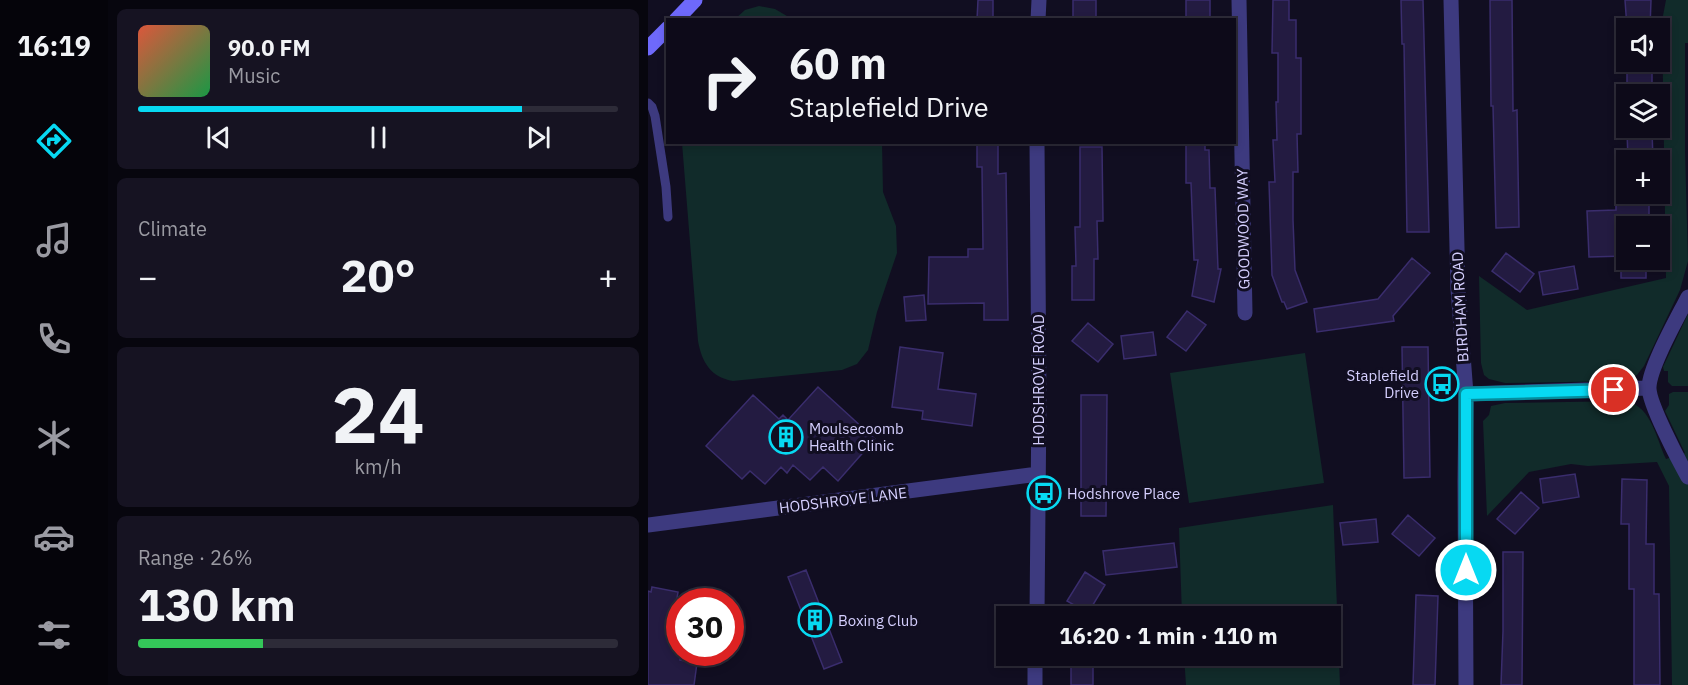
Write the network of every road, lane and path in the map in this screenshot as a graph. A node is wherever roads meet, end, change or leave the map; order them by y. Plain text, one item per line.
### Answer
1 (695, 0) edge
2 (1039, 0) edge
3 (1239, 0) edge
4 (1451, 0) edge
5 (678, 18) edge
6 (1038, 18) edge
7 (666, 30) edge
8 (649, 45) edge
9 (648, 103) edge
10 (1037, 144) edge
11 (668, 217) dead end
12 (1688, 297) edge
13 (1245, 313) dead end
14 (1648, 388) junction
15 (1466, 394) junction
16 (1038, 474) junction
17 (1688, 477) edge
18 (656, 524) edge
19 (1036, 606) edge
20 (1035, 666) edge
21 (1035, 685) edge
22 (1466, 685) edge

1 - 5 street
2 - 6 street
3 - 13 street, GOODWOOD WAY
4 - 15 street, BIRDHAM ROAD
7 - 8 street
9 - 11 lane
10 - 16 street, HODSHROVE ROAD
12 - 14 street
14 - 15 street
14 - 17 street
15 - 22 street, BIRDHAM ROAD
16 - 18 street, HODSHROVE LANE
16 - 19 street, HODSHROVE ROAD
20 - 21 street

